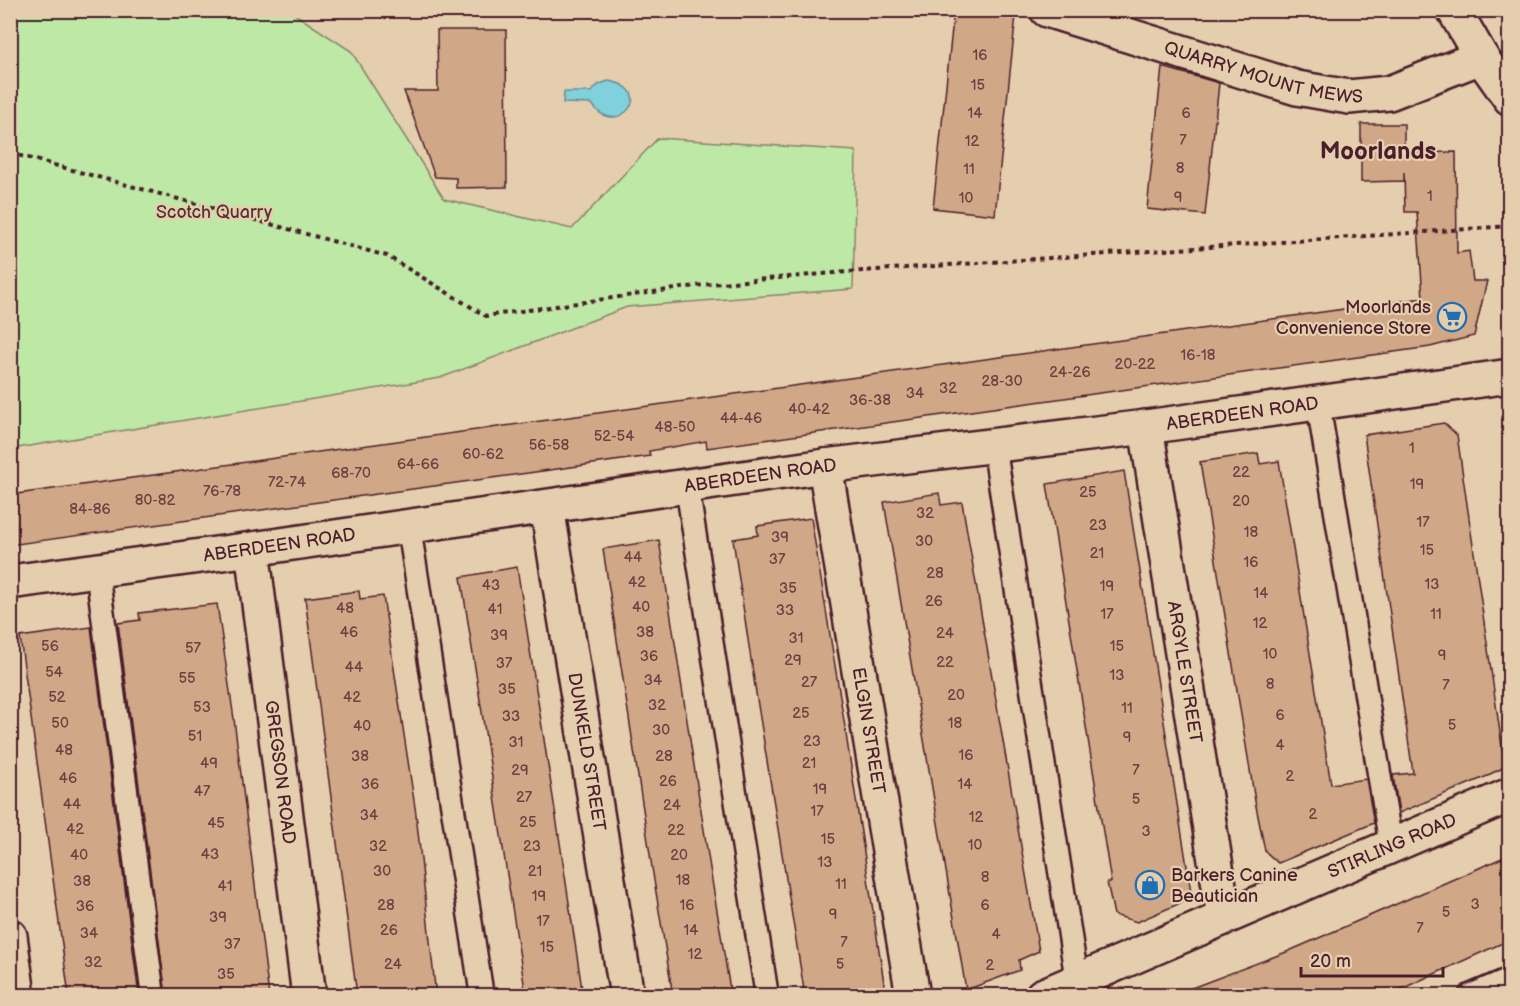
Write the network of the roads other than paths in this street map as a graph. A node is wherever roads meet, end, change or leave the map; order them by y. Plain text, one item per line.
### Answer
1 (1047, 10) edge
2 (1454, 10) edge
3 (1481, 57) junction
4 (1509, 99) edge
5 (1509, 376) edge
6 (1318, 403) junction
7 (1146, 427) junction
8 (994, 444) junction
9 (825, 466) junction
10 (687, 486) junction
11 (547, 507) junction
12 (409, 527) junction
13 (252, 549) junction
14 (97, 570) junction
15 (10, 582) edge
16 (1509, 795) edge
17 (1391, 846) junction
18 (1224, 917) junction
19 (10, 936) edge
20 (1509, 979) edge
21 (1077, 981) junction
22 (18, 996) edge
23 (153, 996) edge
24 (309, 996) edge
25 (482, 996) edge
26 (627, 996) edge
27 (767, 996) edge
28 (913, 996) edge
29 (1042, 996) edge
30 (1470, 996) edge

1 - 3 street, QUARRY MOUNT MEWS
2 - 3 street
3 - 4 street
5 - 6 street, ABERDEEN ROAD
6 - 7 street, ABERDEEN ROAD
6 - 17 lane
7 - 8 street, ABERDEEN ROAD
7 - 18 street, ARGYLE STREET
8 - 9 street, ABERDEEN ROAD
8 - 21 lane
9 - 10 street, ABERDEEN ROAD
9 - 28 street, ELGIN STREET
10 - 11 street, ABERDEEN ROAD
10 - 27 lane
11 - 12 street, ABERDEEN ROAD
11 - 26 street, DUNKELD STREET
12 - 13 street, ABERDEEN ROAD
12 - 25 lane
13 - 14 street, ABERDEEN ROAD
13 - 24 street, GREGSON ROAD
14 - 15 street, ABERDEEN ROAD
14 - 23 lane
16 - 17 street, STIRLING ROAD
17 - 18 street, STIRLING ROAD
18 - 21 street, STIRLING ROAD
19 - 22 street
20 - 30 lane
21 - 29 street, STIRLING ROAD

